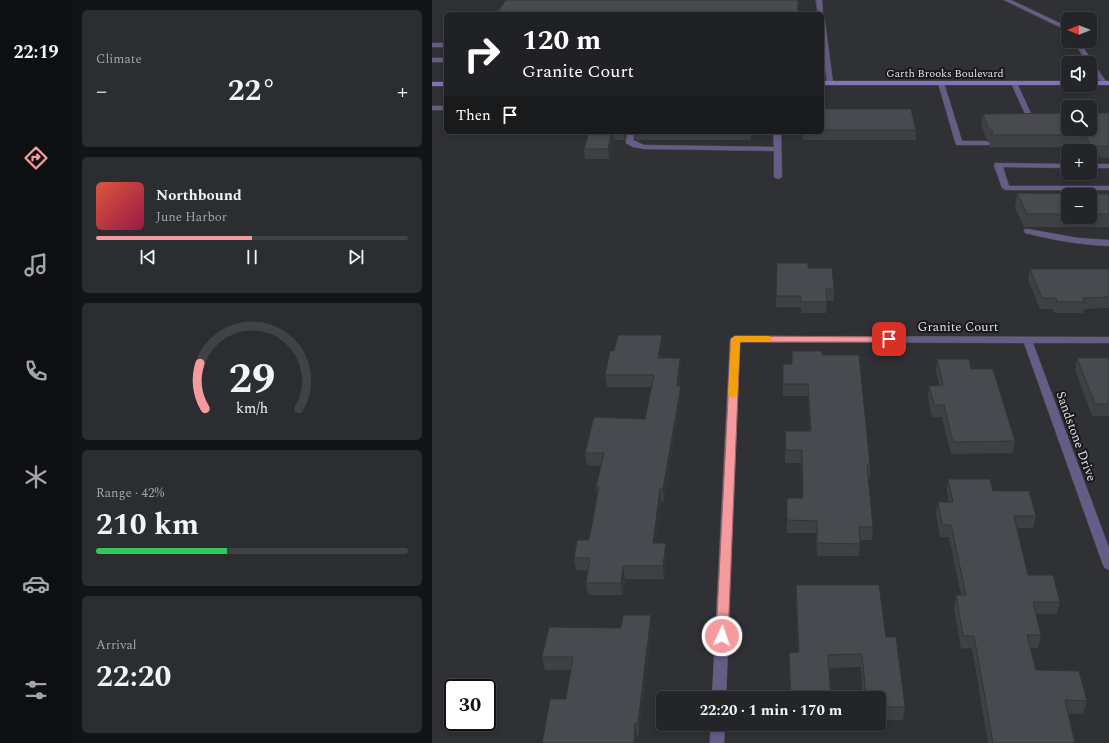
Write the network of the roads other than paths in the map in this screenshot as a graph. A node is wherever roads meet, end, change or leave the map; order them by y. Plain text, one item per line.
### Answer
1 (819, 0) edge
2 (1006, 0) edge
3 (821, 12) edge
4 (1061, 26) edge
5 (432, 45) edge
6 (444, 45) edge
7 (824, 46) edge
8 (1081, 48) edge
9 (432, 60) edge
10 (444, 60) edge
11 (825, 61) edge
12 (824, 83) edge
13 (830, 83) junction
14 (941, 83) junction
15 (1014, 83) junction
16 (1061, 83) edge
17 (1107, 83) edge
18 (432, 84) edge
19 (444, 84) edge
20 (432, 108) edge
21 (444, 108) edge
22 (1029, 116) edge
23 (631, 134) edge
24 (777, 134) edge
25 (986, 143) edge
26 (778, 149) junction
27 (1061, 166) edge
28 (1097, 166) edge
29 (1109, 166) edge
30 (778, 177) dead end
31 (1109, 188) edge
32 (1028, 231) edge
33 (1109, 243) edge
34 (1027, 340) junction
35 (1109, 340) edge
36 (1108, 558) edge
37 (719, 691) edge
38 (718, 731) edge
39 (717, 743) edge

1 - 3 street
2 - 4 street
5 - 6 street
7 - 11 street
8 - 17 street
9 - 10 street
11 - 13 street
12 - 13 street, Garth Brooks Boulevard
13 - 14 street, Garth Brooks Boulevard
14 - 15 street, Garth Brooks Boulevard
14 - 25 street
15 - 16 street, Garth Brooks Boulevard
15 - 22 street
18 - 19 street
20 - 21 street
23 - 26 street
24 - 26 street
26 - 30 street
27 - 31 street
28 - 29 street
32 - 33 street
34 - 35 street, Granite Court
34 - 36 street, Sandstone Drive
34 - 37 street, Granite Court
38 - 39 street

